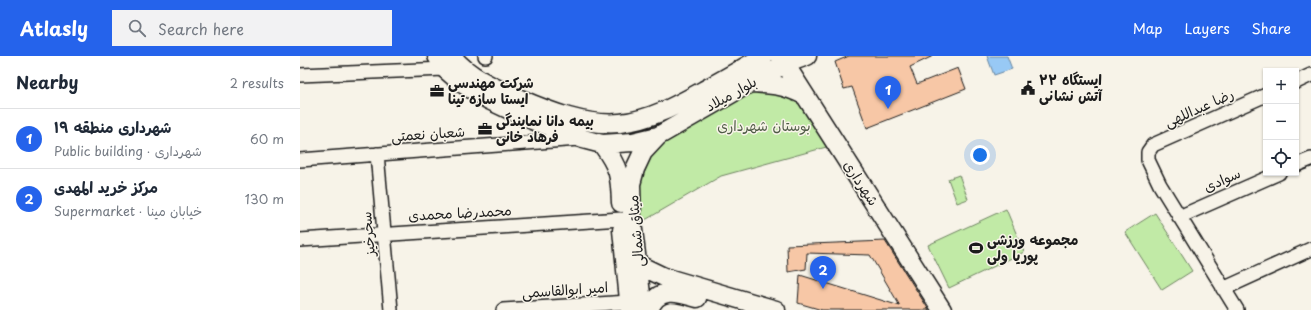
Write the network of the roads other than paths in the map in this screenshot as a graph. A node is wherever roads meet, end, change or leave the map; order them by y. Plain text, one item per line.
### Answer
1 (764, 56) edge
2 (807, 56) edge
3 (445, 60) edge
4 (782, 60) edge
5 (300, 75) edge
6 (1311, 75) edge
7 (1299, 81) edge
8 (750, 83) junction
9 (804, 95) junction
10 (1263, 96) edge
11 (658, 136) junction
12 (583, 139) junction
13 (602, 144) junction
14 (377, 154) junction
15 (1311, 159) edge
16 (300, 160) edge
17 (1299, 164) edge
18 (1272, 176) edge
19 (1179, 217) junction
20 (621, 220) junction
21 (384, 234) junction
22 (300, 240) edge
23 (1311, 249) edge
24 (632, 265) junction
25 (1224, 289) junction
26 (634, 307) edge
27 (391, 310) edge
28 (503, 310) edge
29 (649, 310) edge
30 (738, 310) edge
31 (776, 310) edge
32 (942, 310) edge
33 (1237, 310) edge

1 - 3 main road, بلوار میلاد
2 - 4 main road, بلوار میلاد
3 - 5 street
3 - 12 main road
4 - 8 main road, بلوار میلاد
4 - 9 main road, شهرداری
6 - 7 street
8 - 9 main road
8 - 11 main road, بلوار میلاد
9 - 32 main road, شهرداری
10 - 19 street, رضا عبداللهی
11 - 13 main road
11 - 24 main road, میثاق شمالی
12 - 13 main road
12 - 14 street, شعبان نعمتی
13 - 20 main road, میثاق شمالی
14 - 16 street, شعبان نعمتی
14 - 21 street, سحرخیز
15 - 17 street
18 - 19 street, سوادی
19 - 25 street
20 - 21 street, محمدرضا محمدی
20 - 24 main road, میثاق شمالی
21 - 22 street, محمدرضا محمدی
21 - 27 street, سحرخیز
23 - 25 street
24 - 26 main road, میثاق شمالی
24 - 31 main road
25 - 33 street
26 - 28 street, امیر ابوالقاسمی
29 - 30 main road

